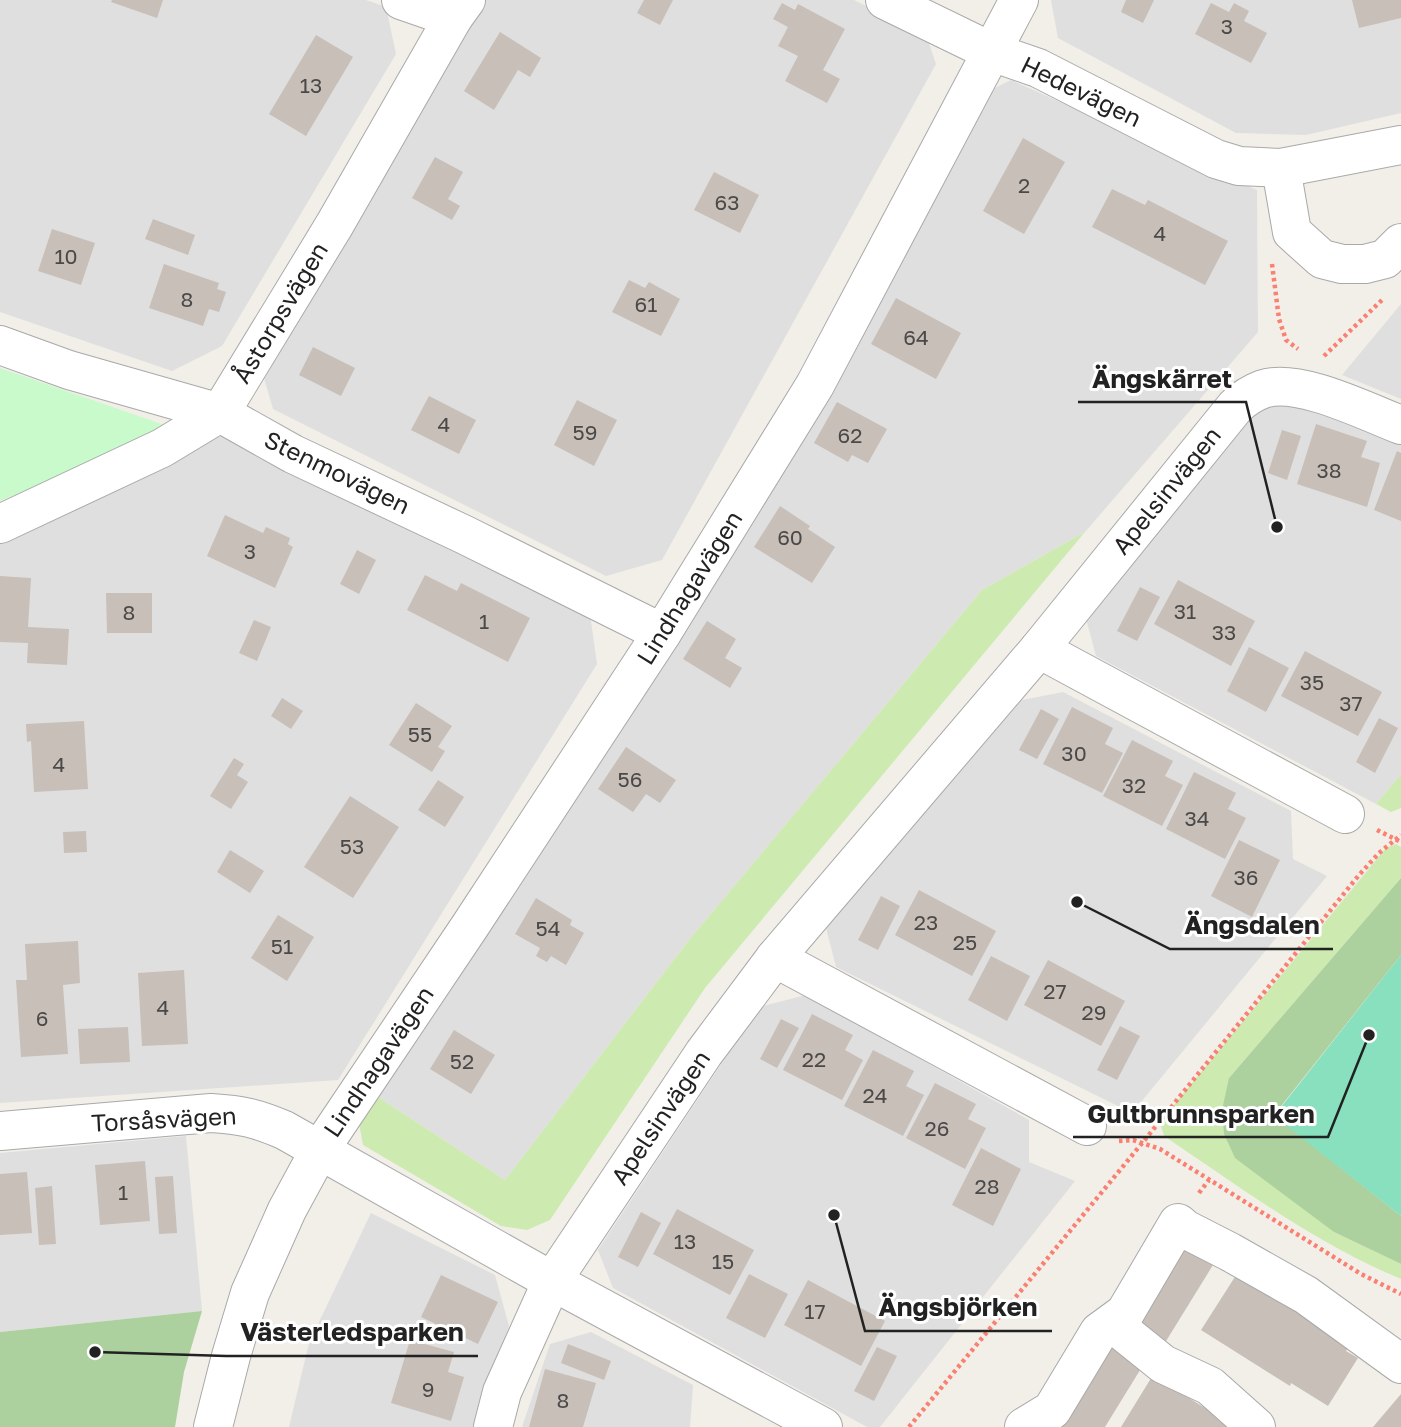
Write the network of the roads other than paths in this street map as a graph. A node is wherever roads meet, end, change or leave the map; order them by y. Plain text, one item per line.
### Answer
1 (401, 0) edge
2 (885, 0) edge
3 (1019, 0) edge
4 (460, 9) edge
5 (992, 52) junction
6 (1401, 145) edge
7 (1282, 168) junction
8 (1401, 243) edge
9 (0, 345) edge
10 (220, 414) junction
11 (1401, 425) edge
12 (0, 524) edge
13 (662, 632) junction
14 (1039, 649) junction
15 (1345, 814) dead end
16 (775, 958) junction
17 (1087, 1126) road end
18 (0, 1131) edge
19 (319, 1151) junction
20 (552, 1281) junction
21 (1112, 1323) junction
22 (1401, 1364) edge
23 (213, 1427) edge
24 (493, 1427) edge
25 (823, 1427) edge
26 (1024, 1427) edge
27 (1256, 1427) edge

1 - 4 street
2 - 5 street, Hedevägen
3 - 5 street, Lindhagavägen
4 - 10 street, Åstorpsvägen
5 - 7 street, Hedevägen
5 - 13 street, Lindhagavägen
6 - 7 street, Hedevägen
7 - 8 street
9 - 10 street, Stenmovägen
10 - 12 street, Åstorpsvägen
10 - 13 street, Stenmovägen
11 - 14 street, Apelsinvägen
13 - 19 street, Lindhagavägen
14 - 15 street
14 - 16 street, Apelsinvägen
16 - 17 street
16 - 20 street, Apelsinvägen
18 - 19 street, Torsåsvägen
19 - 20 street
19 - 23 street, Lindhagavägen
20 - 24 street, Apelsinvägen
20 - 25 street
21 - 22 street
21 - 26 street
21 - 27 street

